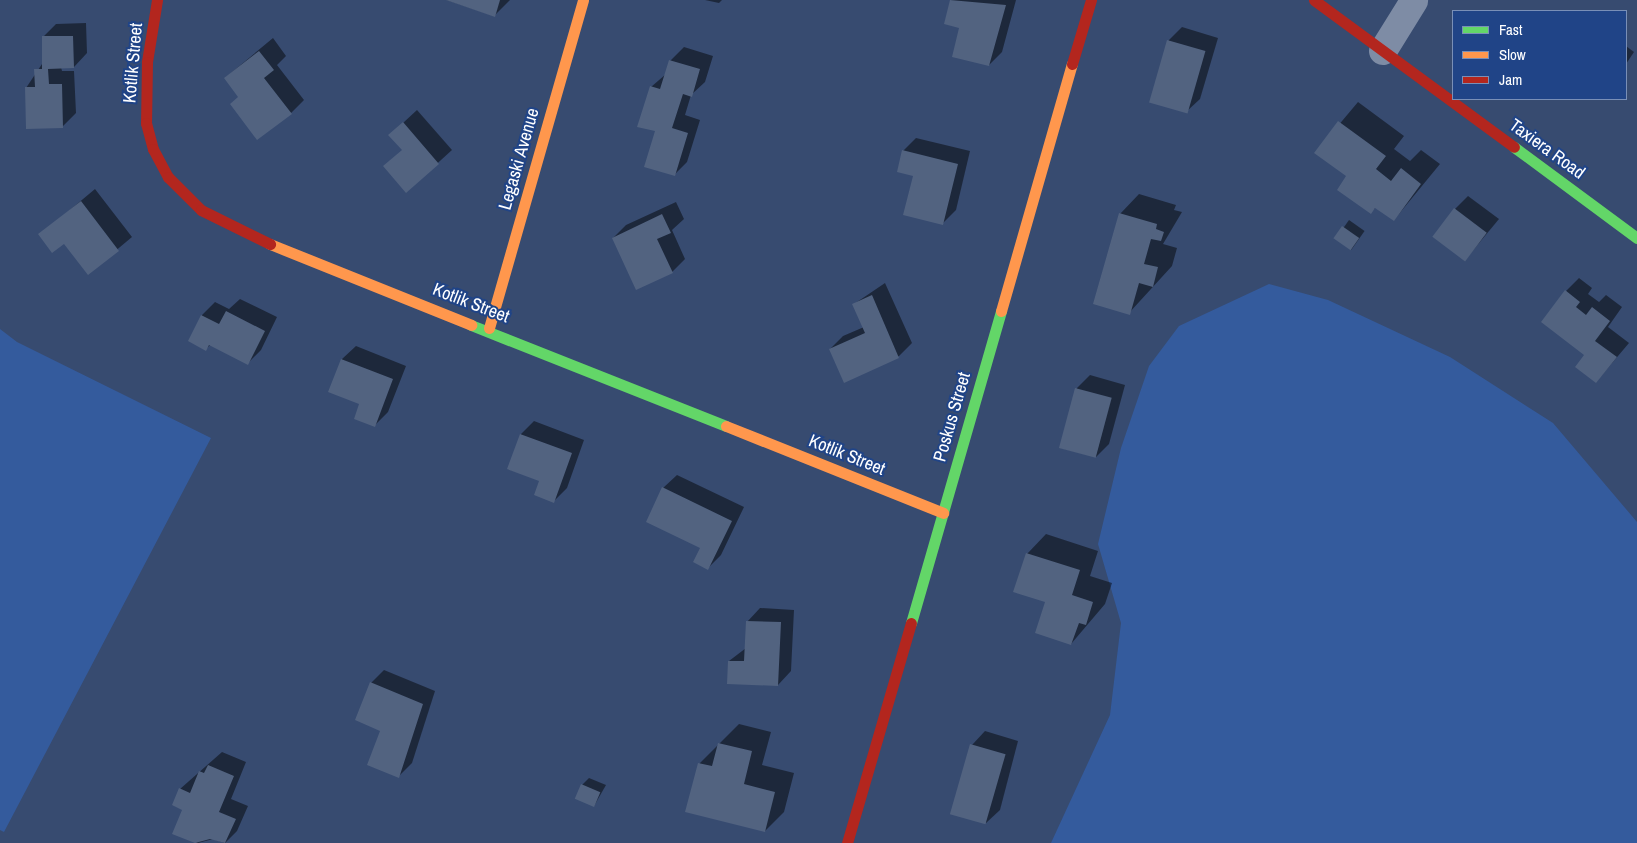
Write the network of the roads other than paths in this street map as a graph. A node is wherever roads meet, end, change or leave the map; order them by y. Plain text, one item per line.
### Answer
1 (158, 0) edge
2 (583, 0) edge
3 (1091, 0) edge
4 (1314, 0) edge
5 (1414, 1) dead end
6 (1383, 50) junction
7 (1637, 238) edge
8 (489, 328) junction
9 (943, 513) junction
10 (847, 843) edge

1 - 8 street, Kotlik Street
2 - 8 street, Legaski Avenue
3 - 9 street, Poskus Street
4 - 6 street, Taxiera Road
5 - 6 street
6 - 7 street, Taxiera Road
8 - 9 street, Kotlik Street
9 - 10 street, Poskus Street

